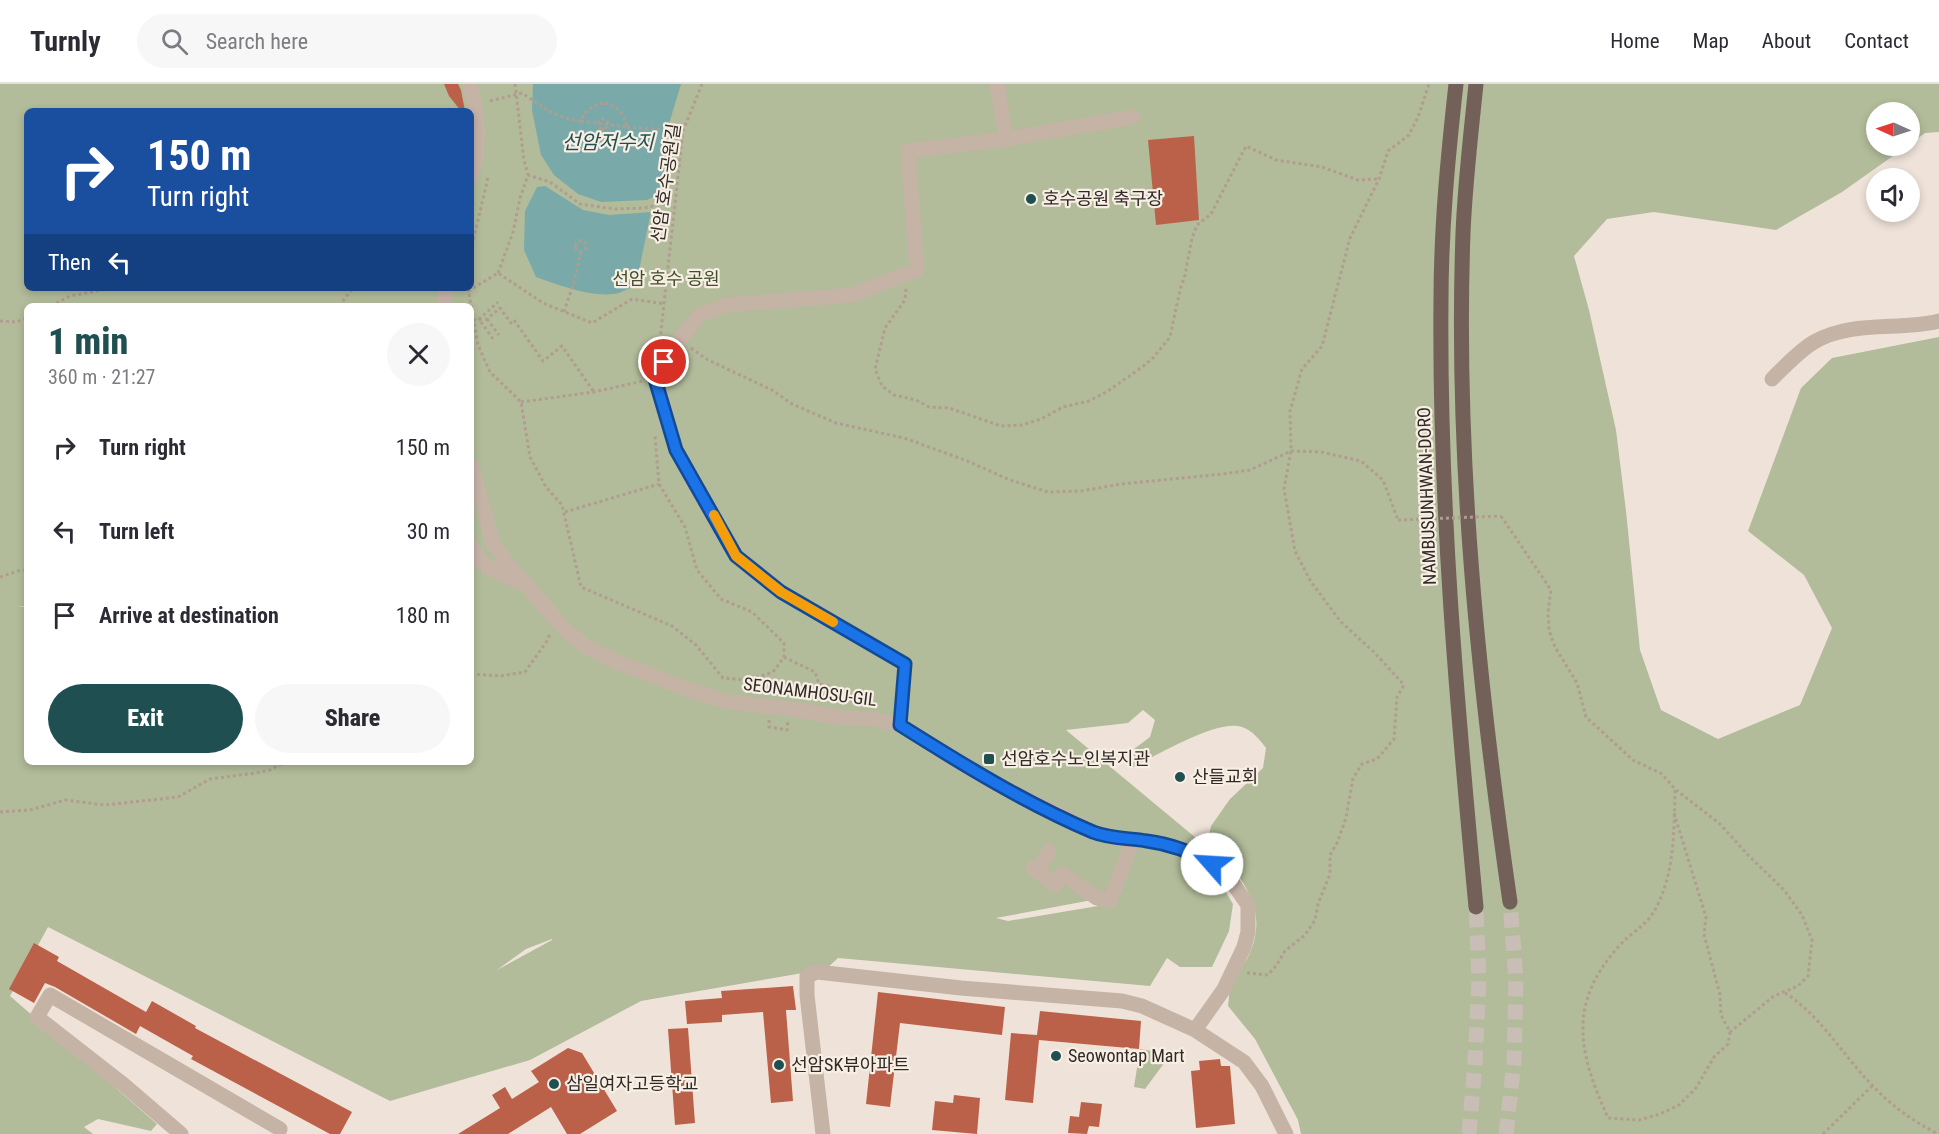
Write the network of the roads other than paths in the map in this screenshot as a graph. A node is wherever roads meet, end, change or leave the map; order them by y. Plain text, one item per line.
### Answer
1 (470, 84) edge
2 (997, 84) edge
3 (1456, 84) edge
4 (1476, 84) edge
5 (1133, 117) dead end
6 (1006, 139) junction
7 (474, 165) edge
8 (1939, 321) edge
9 (1772, 379) dead end
10 (474, 475) edge
11 (474, 550) edge
12 (527, 586) junction
13 (900, 725) junction
14 (1133, 840) junction
15 (1049, 851) dead end
16 (1510, 902) tunnel mouth
17 (1476, 907) tunnel mouth
18 (1195, 1030) junction
19 (280, 1129) dead end
20 (181, 1134) edge
21 (823, 1134) edge
22 (1287, 1134) edge

1 - 7 street
2 - 6 street
3 - 17 main road, NAMBUSUNHWAN-DORO
4 - 16 main road
5 - 6 street
6 - 13 street
8 - 9 street
10 - 12 street, SEONAMHOSU-GIL
11 - 12 street
12 - 13 street, SEONAMHOSU-GIL
13 - 14 street, SEONAMHOSU-GIL
14 - 15 street
14 - 18 street, SEONAMHOSU-GIL
18 - 21 street
18 - 22 street
19 - 20 street

